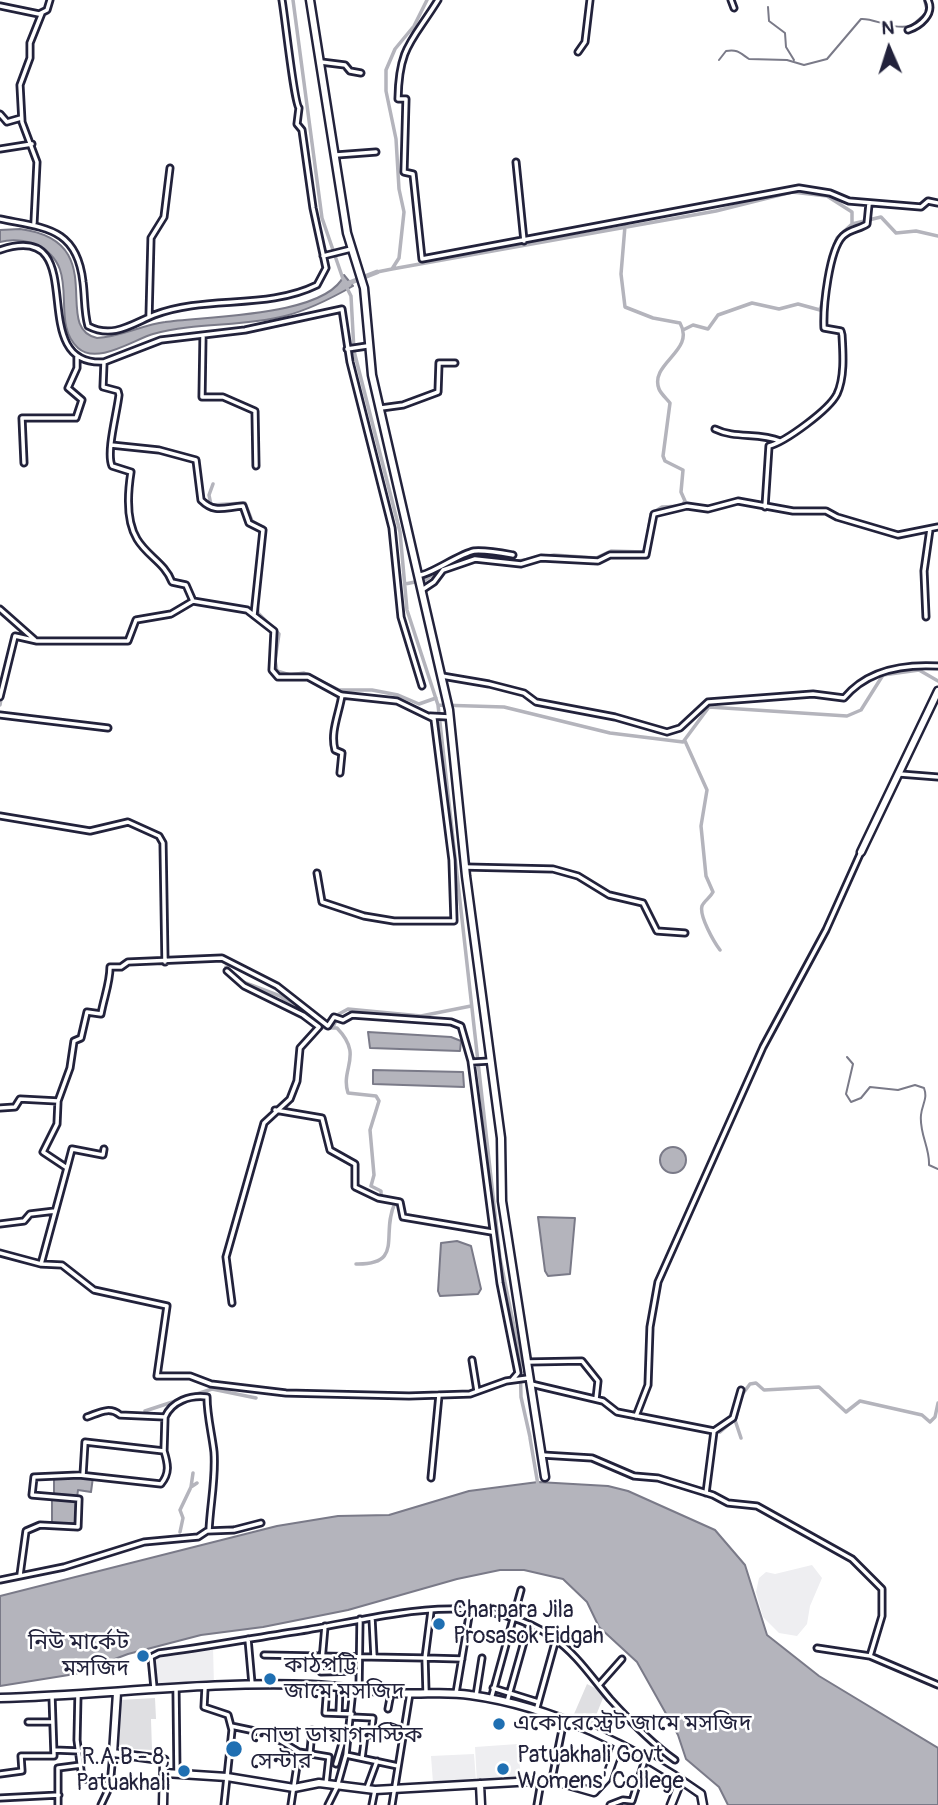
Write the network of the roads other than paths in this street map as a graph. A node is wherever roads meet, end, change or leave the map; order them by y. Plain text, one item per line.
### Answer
1 (50, 0) edge
2 (282, 0) edge
3 (310, 0) edge
4 (437, 0) edge
5 (590, 0) edge
6 (731, 0) edge
7 (928, 0) edge
8 (0, 6) edge
9 (734, 8) dead end
10 (42, 13) junction
11 (908, 30) dead end
12 (578, 52) dead end
13 (319, 62) junction
14 (361, 73) dead end
15 (0, 114) edge
16 (21, 118) junction
17 (32, 144) junction
18 (0, 149) edge
19 (376, 152) dead end
20 (334, 155) junction
21 (516, 162) dead end
22 (170, 167) dead end
23 (938, 203) edge
24 (869, 204) junction
25 (0, 219) edge
26 (33, 224) junction
27 (524, 241) junction
28 (351, 249) junction
29 (0, 250) edge
30 (325, 256) junction
31 (149, 317) junction
32 (203, 336) junction
33 (367, 346) junction
34 (347, 349) junction
35 (77, 357) junction
36 (104, 362) junction
37 (455, 363) dead end
38 (379, 408) junction
39 (715, 429) dead end
40 (780, 441) junction
41 (111, 445) junction
42 (24, 463) dead end
43 (256, 466) dead end
44 (765, 507) junction
45 (938, 527) edge
46 (930, 529) junction
47 (513, 555) dead end
48 (419, 575) junction
49 (422, 590) junction
50 (193, 601) junction
51 (0, 610) edge
52 (254, 615) junction
53 (926, 617) dead end
54 (37, 641) junction
55 (938, 666) edge
56 (442, 676) junction
57 (422, 687) dead end
58 (938, 691) edge
59 (342, 695) junction
60 (0, 697) edge
61 (449, 714) junction
62 (0, 715) edge
63 (431, 715) junction
64 (108, 728) dead end
65 (340, 773) dead end
66 (900, 774) junction
67 (938, 777) edge
68 (0, 816) edge
69 (461, 832) junction
70 (449, 833) junction
71 (861, 852) joint
72 (465, 867) junction
73 (317, 873) dead end
74 (685, 933) dead end
75 (165, 962) junction
76 (228, 971) dead end
77 (488, 1061) junction
78 (472, 1062) junction
79 (58, 1101) junction
80 (0, 1108) edge
81 (275, 1110) junction
82 (104, 1149) dead end
83 (67, 1168) junction
84 (55, 1211) junction
85 (0, 1224) edge
86 (493, 1232) junction
87 (0, 1253) edge
88 (41, 1264) junction
89 (232, 1303) dead end
90 (472, 1360) dead end
91 (528, 1362) junction
92 (512, 1380) junction
93 (531, 1381) junction
94 (741, 1390) dead end
95 (477, 1391) junction
96 (439, 1395) junction
97 (596, 1399) junction
98 (636, 1416) junction
99 (165, 1417) junction
100 (87, 1418) dead end
101 (714, 1432) junction
102 (164, 1451) junction
103 (542, 1455) junction
104 (83, 1475) junction
105 (545, 1477) dead end
106 (431, 1478) dead end
107 (706, 1493) junction
108 (261, 1522) dead end
109 (209, 1531) junction
110 (20, 1575) junction
111 (0, 1580) edge
112 (521, 1590) dead end
113 (470, 1610) junction
114 (431, 1611) junction
115 (513, 1617) junction
116 (372, 1618) junction
117 (360, 1619) junction
118 (530, 1623) junction
119 (325, 1626) junction
120 (248, 1639) junction
121 (556, 1639) junction
122 (817, 1648) dead end
123 (264, 1655) dead end
124 (870, 1656) junction
125 (322, 1657) junction
126 (359, 1657) junction
127 (374, 1658) junction
128 (425, 1658) junction
129 (482, 1658) dead end
130 (462, 1659) junction
131 (622, 1659) dead end
132 (359, 1671) junction
133 (599, 1685) junction
134 (938, 1685) edge
135 (253, 1686) junction
136 (327, 1686) junction
137 (340, 1687) junction
138 (205, 1688) junction
139 (493, 1688) junction
140 (176, 1689) junction
141 (356, 1689) junction
142 (154, 1690) junction
143 (391, 1692) junction
144 (426, 1692) junction
145 (117, 1693) junction
146 (410, 1693) junction
147 (456, 1693) junction
148 (510, 1693) junction
149 (78, 1694) junction
150 (52, 1696) junction
151 (476, 1696) junction
152 (0, 1698) edge
153 (491, 1699) junction
154 (538, 1702) junction
155 (507, 1703) junction
156 (388, 1709) dead end
157 (536, 1712) junction
158 (338, 1714) junction
159 (352, 1715) junction
160 (564, 1720) junction
161 (52, 1721) junction
162 (28, 1722) dead end
163 (231, 1726) junction
164 (312, 1730) dead end
165 (345, 1733) dead end
166 (618, 1745) junction
167 (54, 1751) junction
168 (81, 1751) junction
169 (299, 1752) junction
170 (310, 1752) junction
171 (113, 1753) junction
172 (346, 1755) junction
173 (362, 1758) junction
174 (377, 1760) junction
175 (645, 1760) junction
176 (675, 1760) dead end
177 (329, 1762) junction
178 (336, 1764) junction
179 (81, 1765) junction
180 (398, 1766) junction
181 (342, 1768) junction
182 (165, 1773) junction
183 (0, 1774) edge
184 (177, 1774) junction
185 (227, 1777) junction
186 (541, 1780) junction
187 (552, 1780) junction
188 (681, 1780) junction
189 (326, 1784) junction
190 (480, 1784) junction
191 (110, 1786) junction
192 (337, 1787) junction
193 (293, 1788) junction
194 (371, 1790) junction
195 (394, 1790) junction
196 (59, 1795) junction
197 (0, 1798) edge
198 (58, 1805) edge
199 (101, 1805) edge
200 (163, 1805) edge
201 (224, 1805) edge
202 (292, 1805) edge
203 (328, 1805) edge
204 (372, 1805) edge
205 (392, 1805) edge
206 (481, 1805) edge
207 (537, 1805) edge
208 (610, 1805) edge
209 (671, 1805) edge
210 (703, 1805) edge

1 - 10 street
2 - 30 street
3 - 13 street
4 - 27 street
5 - 12 street
6 - 9 street
7 - 11 street
8 - 10 street
10 - 16 street
13 - 14 street
13 - 20 street
15 - 16 street
16 - 17 street
17 - 18 street
17 - 26 street
19 - 20 street
20 - 28 street
21 - 27 street
22 - 31 street
23 - 24 street
24 - 27 street
24 - 40 street
25 - 26 street
26 - 31 street
28 - 30 street
28 - 33 street
29 - 35 street
30 - 31 street
32 - 34 street
32 - 36 street
32 - 43 street
33 - 34 street
33 - 38 street
34 - 57 street
35 - 36 street
35 - 42 street
36 - 41 street
37 - 38 street
38 - 48 street
39 - 40 street
40 - 44 street
41 - 50 street
41 - 52 street
44 - 46 street
44 - 49 street
45 - 46 street
46 - 53 street
47 - 48 street
48 - 49 street
49 - 56 street
50 - 52 street
50 - 54 street
51 - 54 street
52 - 59 street
54 - 60 street
55 - 56 street
56 - 61 street
58 - 66 street
59 - 63 street
59 - 65 street
61 - 63 street
61 - 69 street
62 - 64 street
63 - 70 street
66 - 67 street
66 - 71 street
68 - 75 street
69 - 70 street
69 - 72 street
70 - 73 street
71 - 98 street
72 - 74 street
72 - 77 street
75 - 78 street
75 - 79 street
76 - 81 street
77 - 78 street
77 - 91 street
78 - 86 street
79 - 80 street
79 - 83 street
81 - 86 street
81 - 89 street
82 - 83 street
83 - 84 street
84 - 85 street
84 - 88 street
86 - 92 street
87 - 88 street
88 - 96 street
90 - 95 street
91 - 93 street
91 - 97 street
92 - 93 street
92 - 95 street
93 - 97 street
93 - 103 street
94 - 101 street
95 - 96 street
96 - 106 street
97 - 98 street
98 - 101 street
99 - 100 street
99 - 102 street
99 - 109 street
101 - 107 street
102 - 104 street
102 - 104 street
103 - 105 street
103 - 107 street
104 - 110 street
107 - 124 street
108 - 109 street
109 - 110 street
110 - 111 street
112 - 115 street
113 - 114 street
113 - 115 street
113 - 130 street
114 - 116 street
114 - 128 street
115 - 118 street
115 - 139 street
116 - 117 street
116 - 127 street
117 - 119 street
117 - 126 street
118 - 121 street
118 - 148 street
119 - 120 street
119 - 125 street
120 - 135 street
120 - 142 street
121 - 133 street
121 - 154 street
122 - 124 street
123 - 125 street
124 - 134 street
125 - 126 street
125 - 132 street
126 - 127 street
126 - 132 street
127 - 128 street
128 - 130 street
128 - 144 street
129 - 151 street
130 - 147 street
131 - 133 street
132 - 141 street
133 - 176 street
135 - 136 street
135 - 138 street
136 - 137 street
136 - 158 street
137 - 141 street
137 - 158 street
138 - 140 street
138 - 163 street
139 - 148 street
139 - 153 street
140 - 142 street
140 - 184 street
141 - 143 street
141 - 159 street
142 - 145 street
143 - 146 street
143 - 156 street
144 - 146 street
144 - 147 street
145 - 149 street
145 - 171 street
146 - 180 street
147 - 151 street
148 - 154 street
148 - 155 street
149 - 150 street
149 - 168 street
150 - 152 street
150 - 161 street
151 - 153 street
153 - 155 street
154 - 157 street
155 - 157 street
157 - 160 street
158 - 159 street
159 - 172 street
159 - 173 street
160 - 166 street
160 - 187 street
161 - 162 street
161 - 167 street
163 - 169 street
163 - 185 street
164 - 170 street
165 - 178 street
166 - 175 street
166 - 187 street
167 - 168 street
167 - 183 street
168 - 179 street
169 - 170 street
169 - 193 street
170 - 177 street
171 - 182 street
171 - 191 street
172 - 173 street
172 - 181 street
173 - 174 street
174 - 180 street
174 - 194 street
175 - 188 street
175 - 208 street
177 - 178 street
177 - 189 street
178 - 181 street
179 - 191 street
179 - 196 street
180 - 195 street
181 - 192 street
182 - 184 street
182 - 200 street
184 - 185 street
185 - 193 street
185 - 201 street
186 - 187 street
186 - 190 street
186 - 207 street
188 - 209 street
188 - 210 street
189 - 192 street
189 - 193 street
190 - 195 street
190 - 206 street
191 - 199 street
192 - 194 street
192 - 203 street
193 - 202 street
194 - 195 street
194 - 204 street
195 - 205 street
196 - 197 street
196 - 198 street

